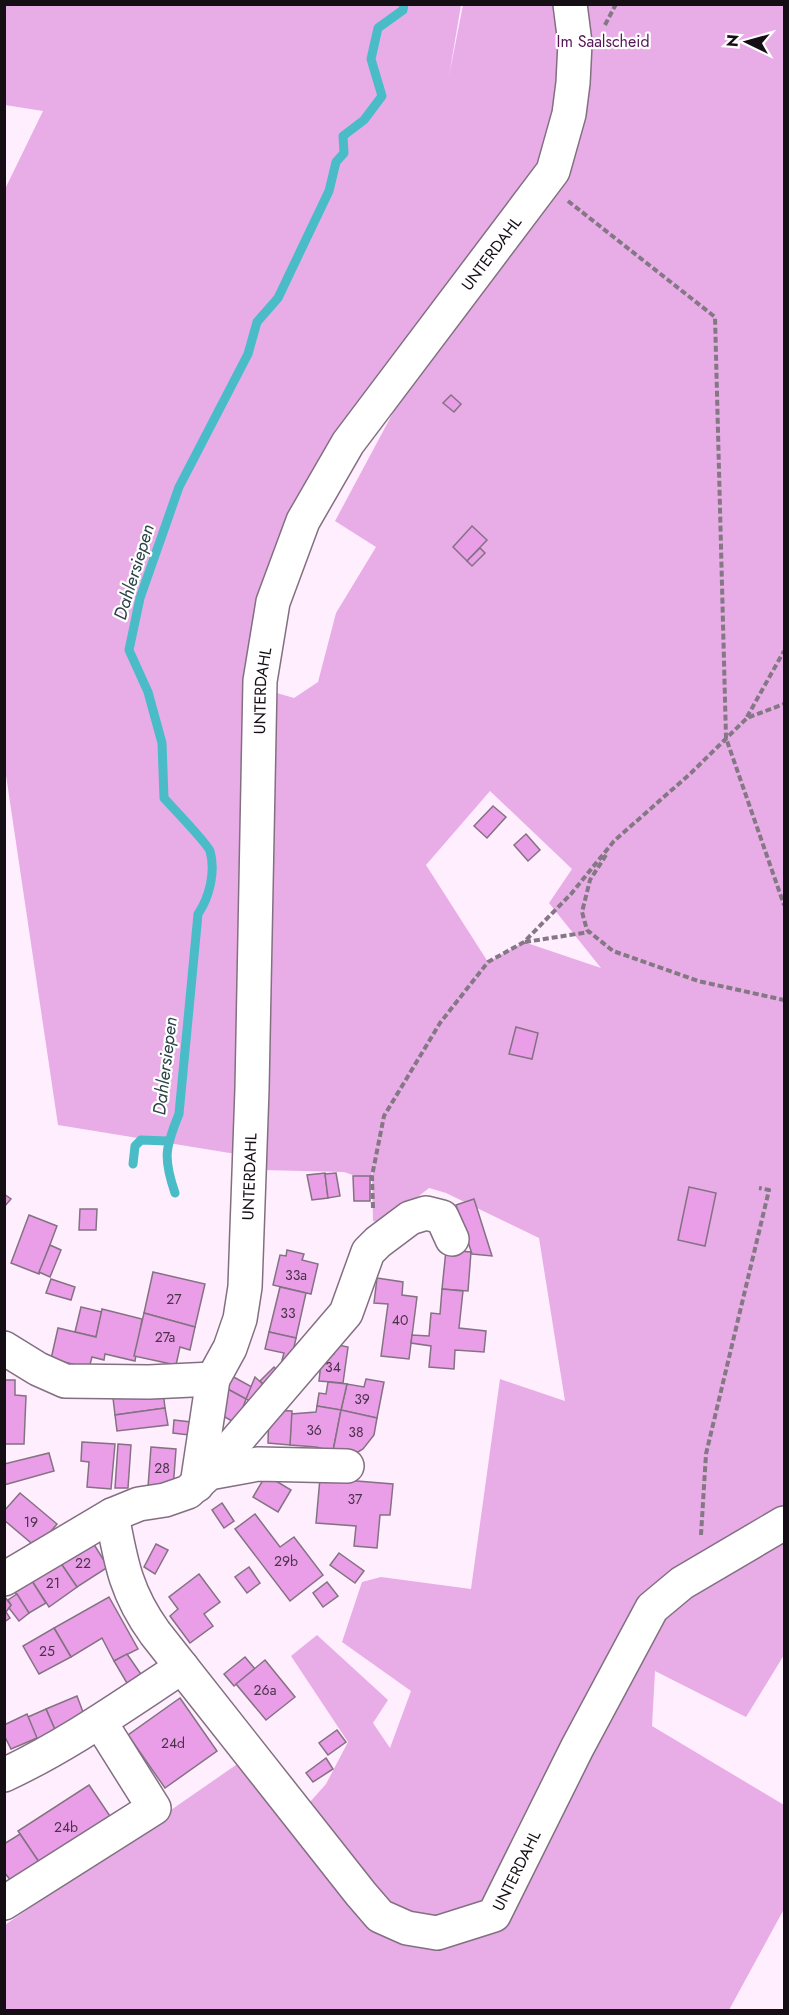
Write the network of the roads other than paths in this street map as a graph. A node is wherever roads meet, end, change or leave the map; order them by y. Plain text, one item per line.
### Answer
1 (570, 4) edge
2 (452, 1239) dead end
3 (4, 1348) edge
4 (213, 1379) junction
5 (347, 1466) dead end
6 (203, 1479) junction
7 (112, 1515) junction
8 (784, 1523) edge
9 (4, 1579) edge
10 (182, 1666) junction
11 (100, 1722) junction
12 (4, 1775) edge
13 (4, 1903) edge

1 - 4 street, UNTERDAHL
2 - 6 street
3 - 4 street
4 - 6 street, UNTERDAHL
5 - 6 street
6 - 7 street
7 - 9 street
7 - 10 street, UNTERDAHL
8 - 10 street, UNTERDAHL
10 - 11 street
11 - 12 street
11 - 13 street

